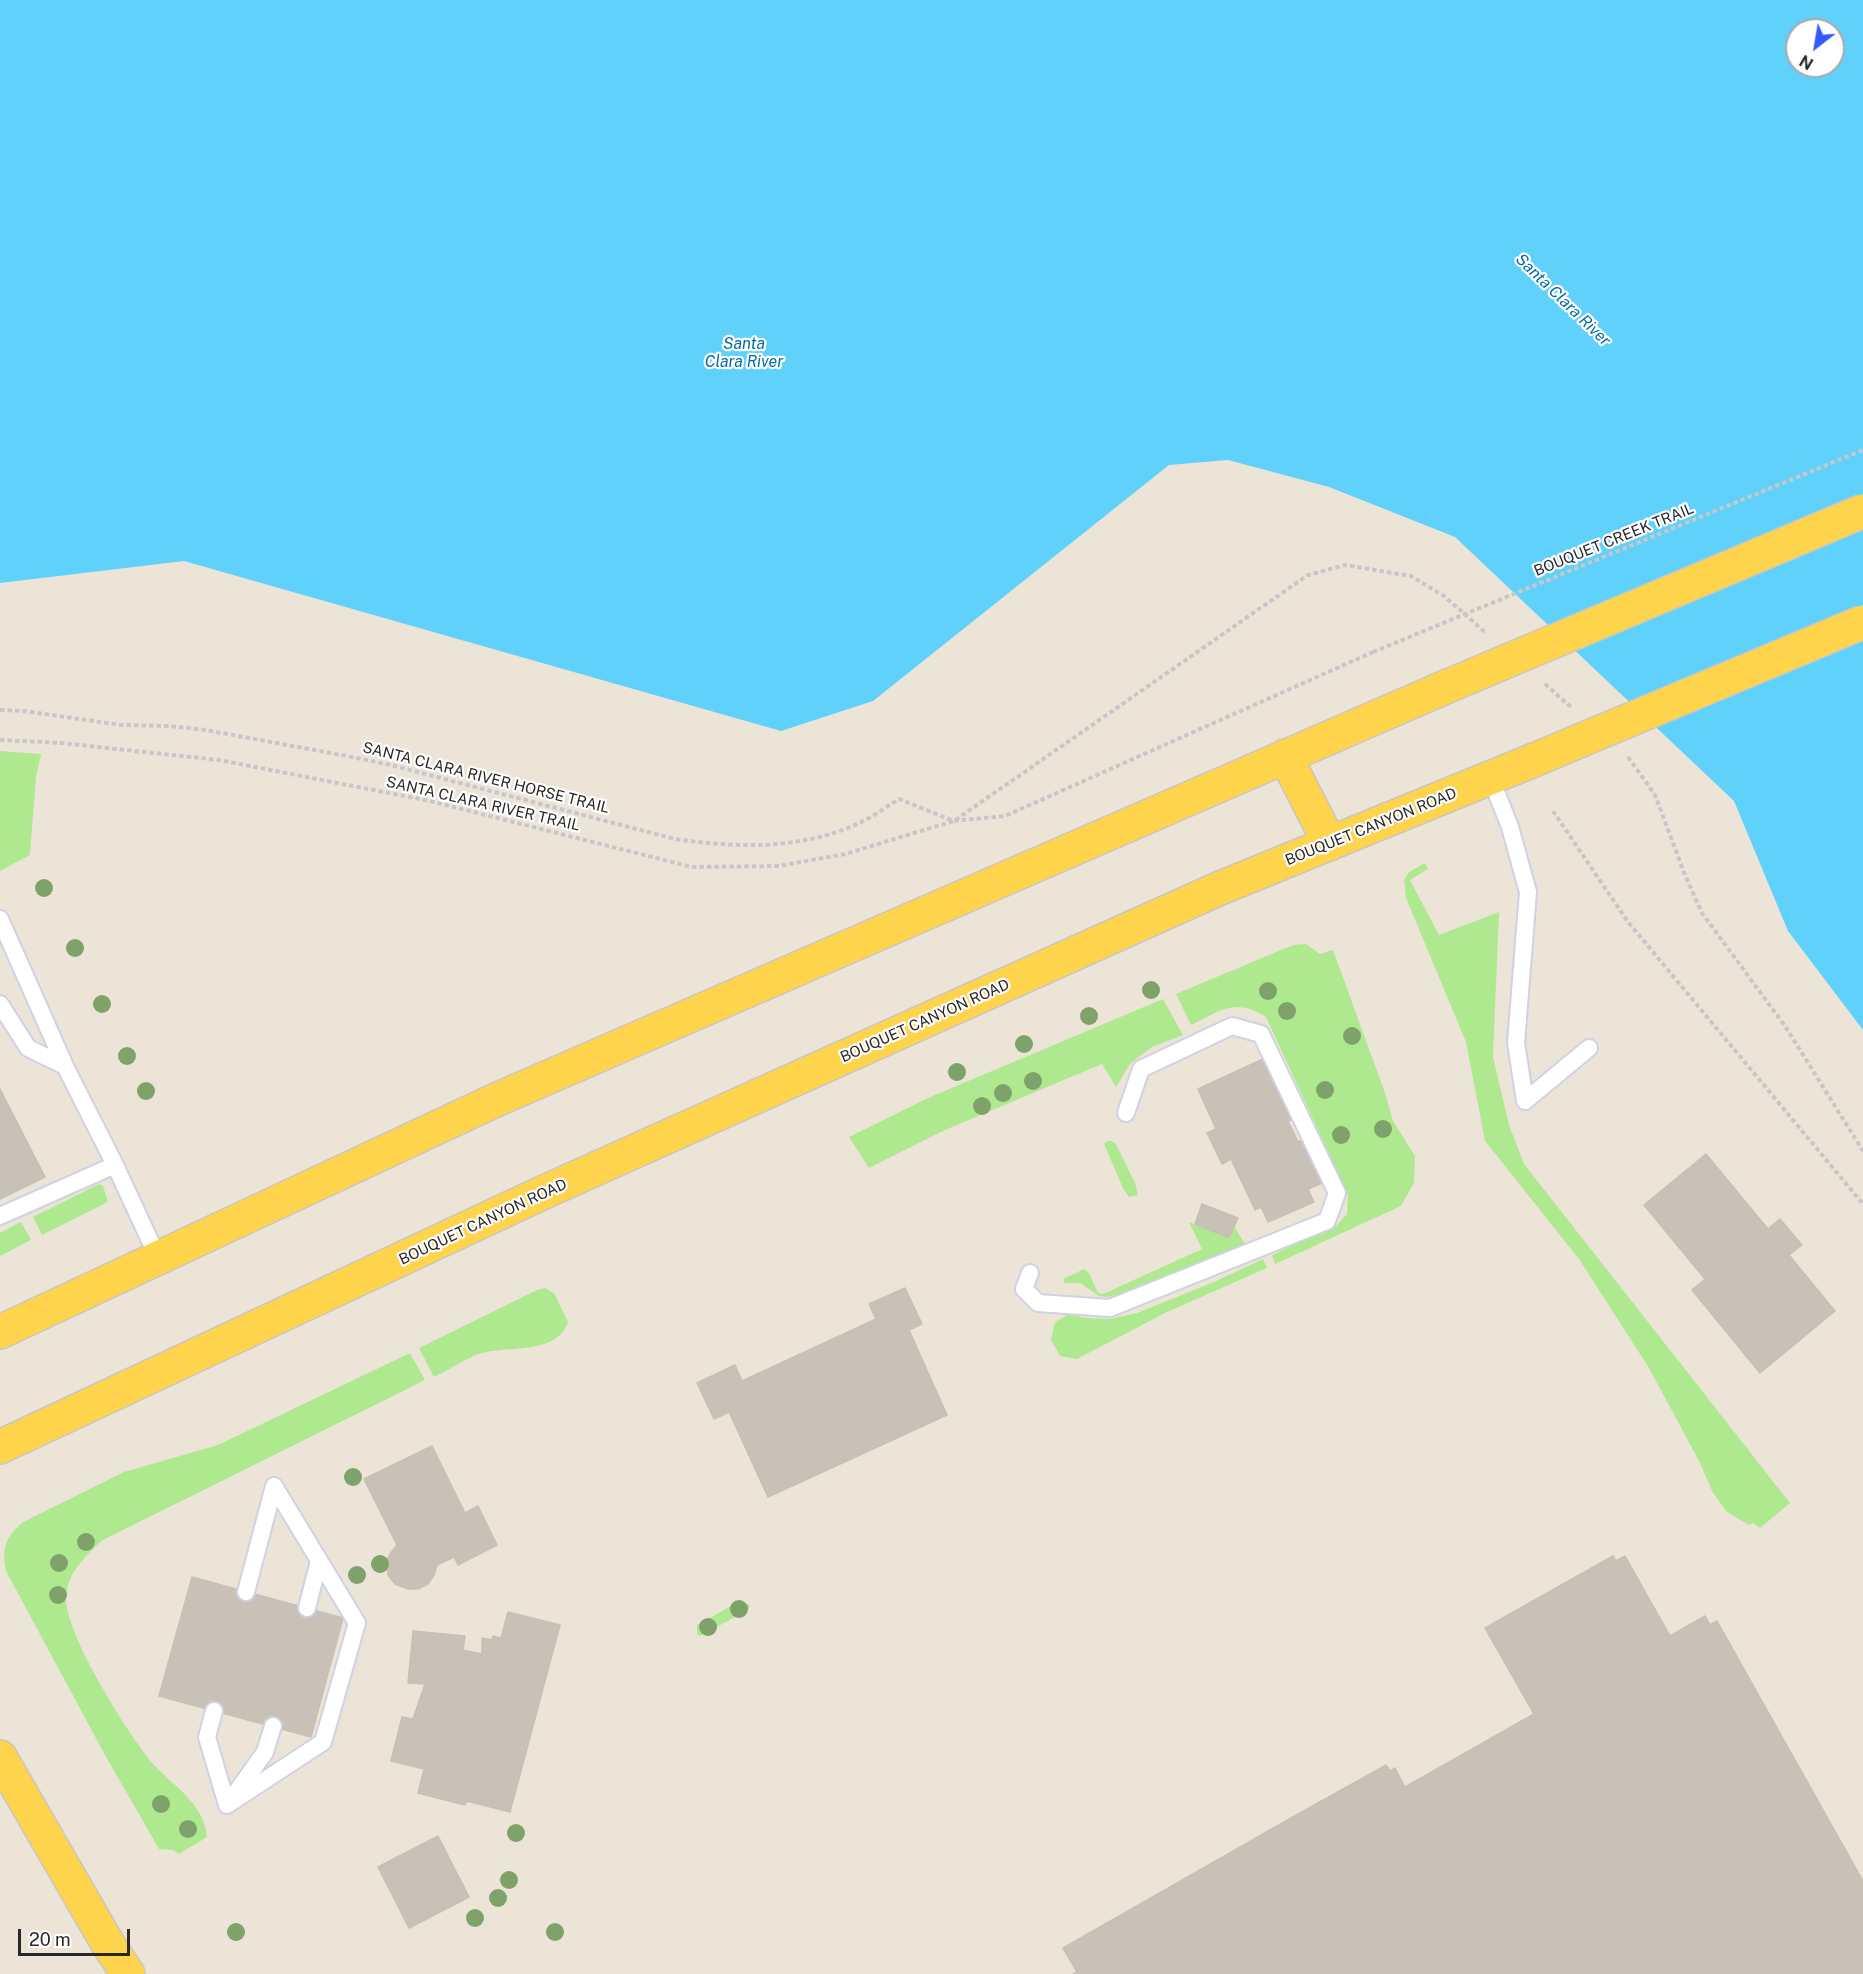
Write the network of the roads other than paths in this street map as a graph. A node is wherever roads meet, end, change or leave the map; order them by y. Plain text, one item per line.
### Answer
1 (1863, 511) edge
2 (1863, 622) edge
3 (1285, 756) junction
4 (1491, 778) junction
5 (1330, 844) junction
6 (0, 919) edge
7 (0, 1004) edge
8 (1589, 1048) dead end
9 (65, 1066) junction
10 (1126, 1113) dead end
11 (115, 1165) junction
12 (0, 1216) edge
13 (158, 1258) junction
14 (1030, 1273) dead end
15 (0, 1332) edge
16 (0, 1447) edge
17 (319, 1561) junction
18 (246, 1592) dead end
19 (307, 1608) dead end
20 (214, 1711) dead end
21 (273, 1726) dead end
22 (0, 1757) edge
23 (227, 1805) junction
24 (128, 1974) edge

1 - 3 main road, bridge
2 - 4 main road, BOUQUET CANYON ROAD, bridge
3 - 5 main road
3 - 13 main road
4 - 5 main road, BOUQUET CANYON ROAD
4 - 8 lane
5 - 16 main road, BOUQUET CANYON ROAD
6 - 9 lane
7 - 9 lane
9 - 11 lane
10 - 14 lane
11 - 12 lane
11 - 13 lane
13 - 15 main road
17 - 18 lane
17 - 19 lane
17 - 23 lane
20 - 23 lane
21 - 23 lane
22 - 24 main road

